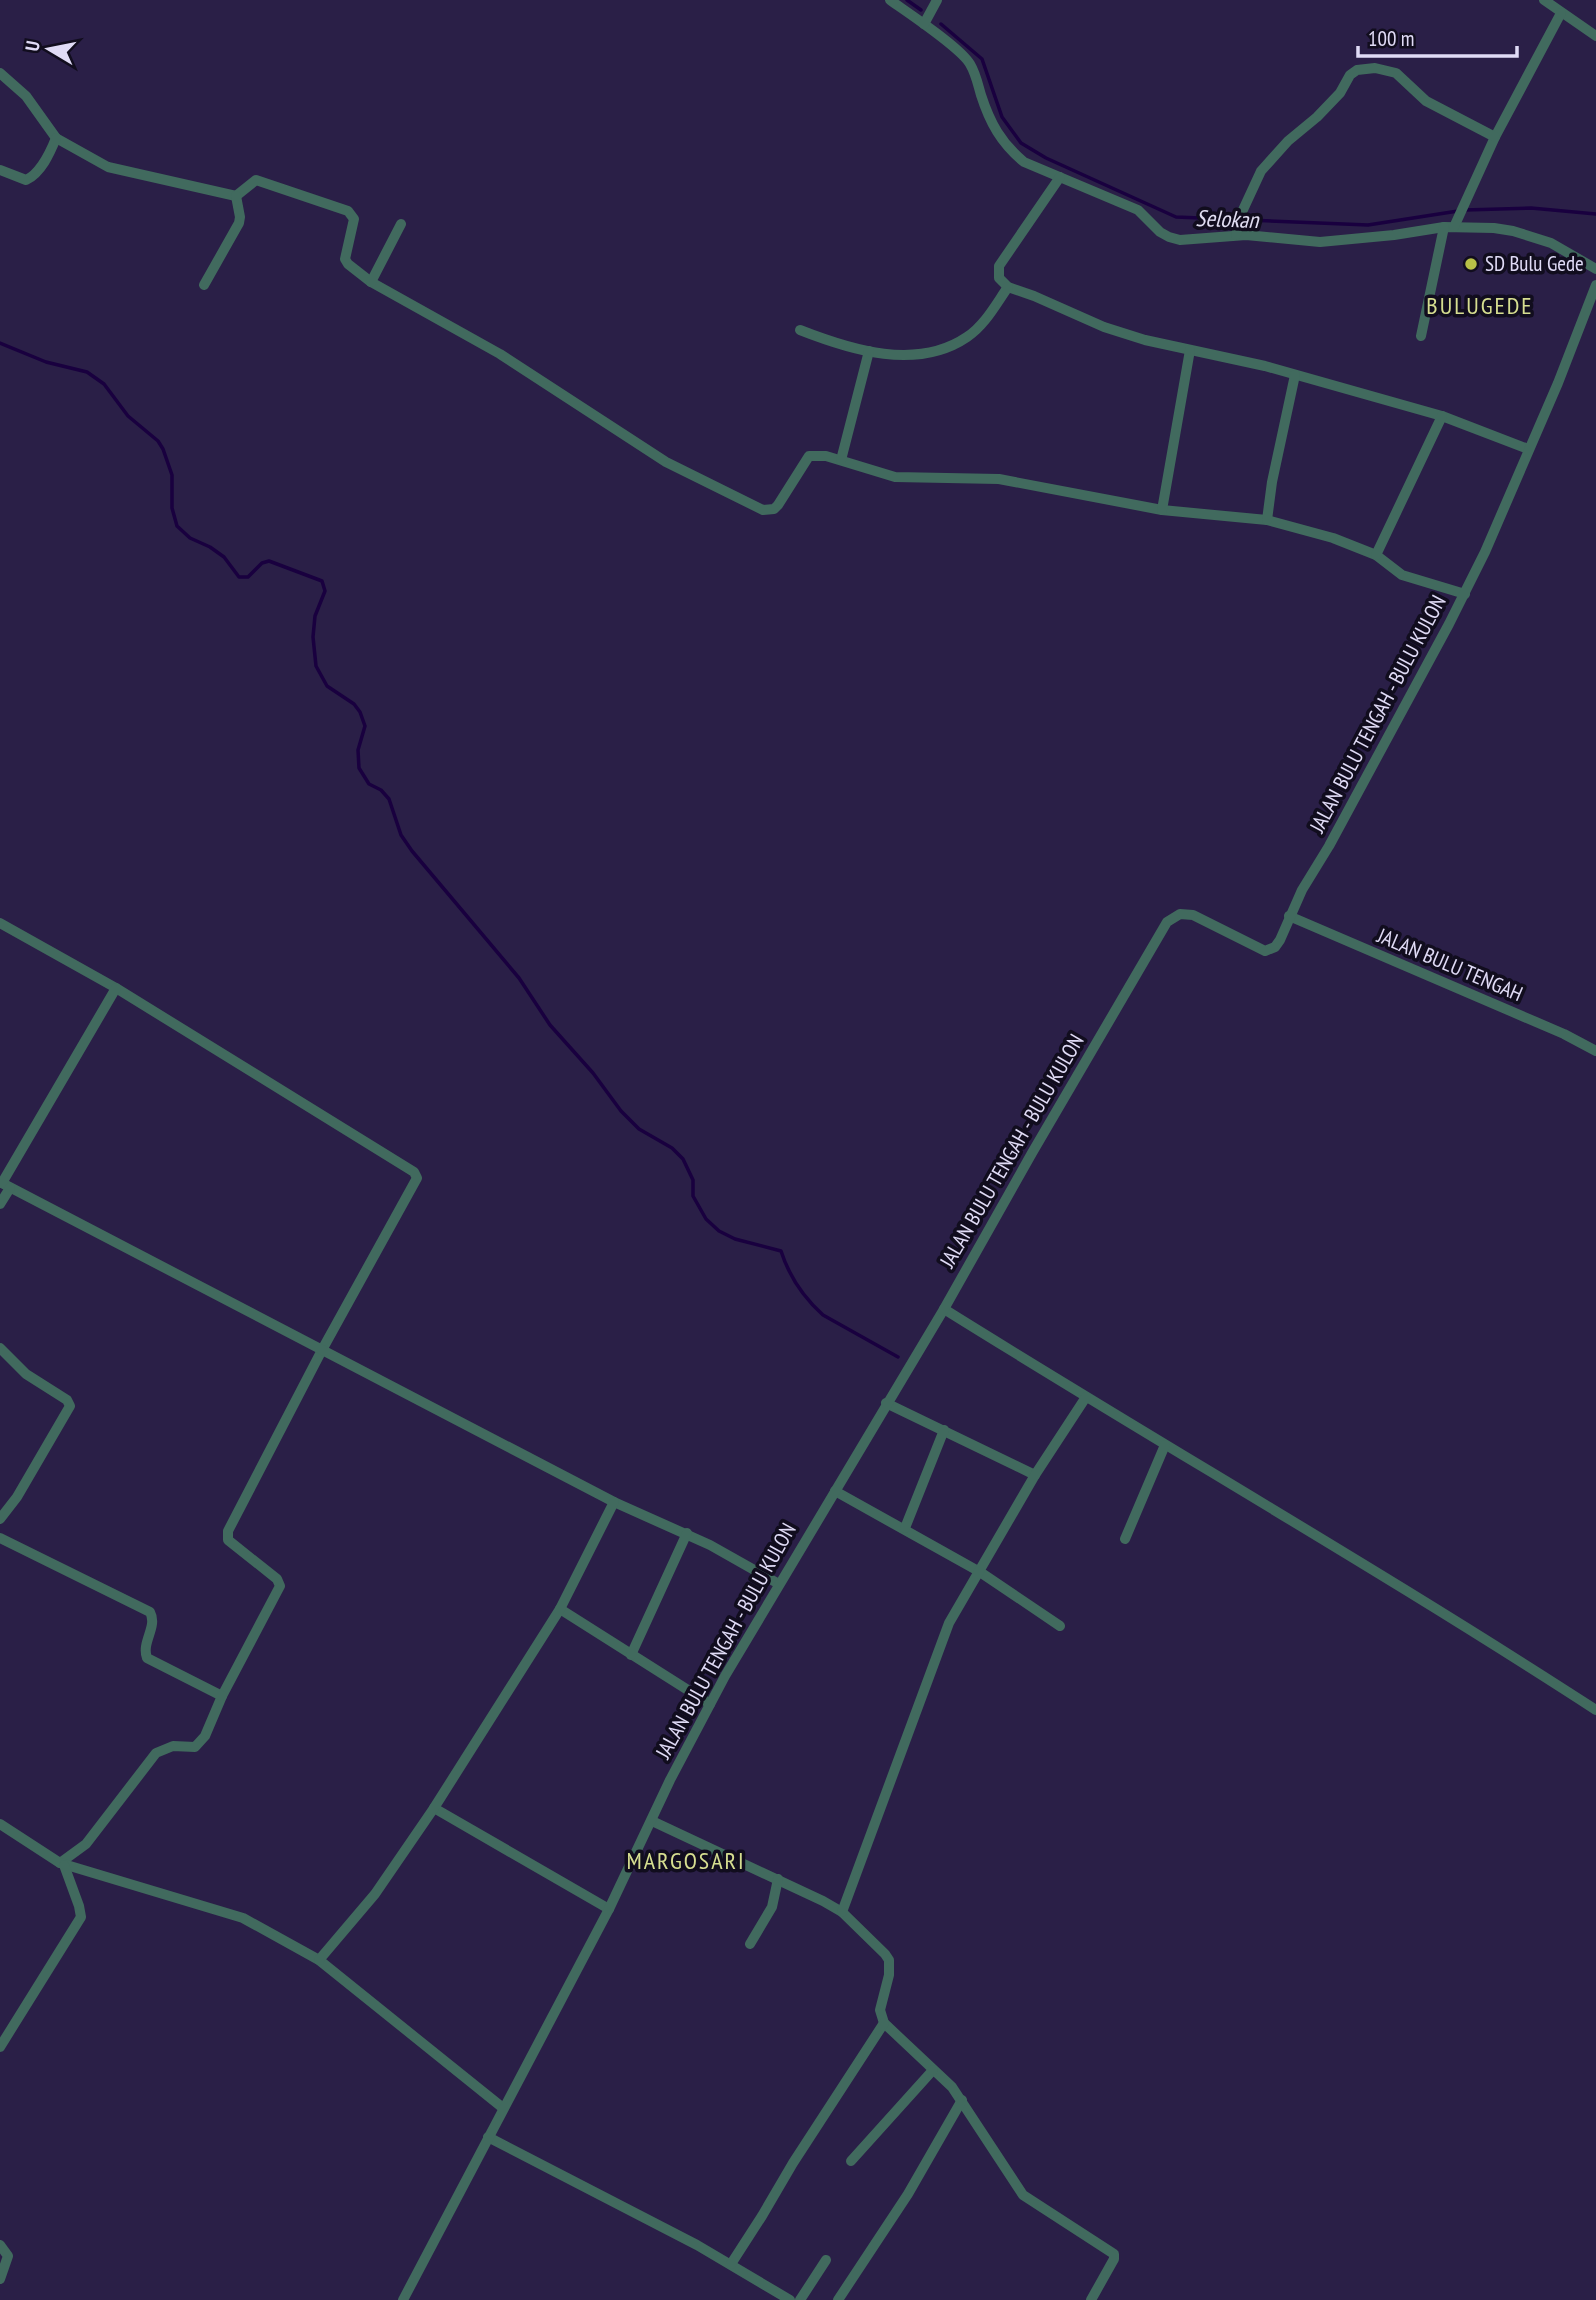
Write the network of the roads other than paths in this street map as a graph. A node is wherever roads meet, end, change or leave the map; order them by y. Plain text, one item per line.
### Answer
1 (890, 0) edge
2 (937, 0) edge
3 (1544, 0) edge
4 (1561, 13) junction
5 (924, 24) junction
6 (1596, 36) edge
7 (0, 73) edge
8 (1496, 137) junction
9 (56, 138) junction
10 (0, 170) edge
11 (1060, 177) junction
12 (236, 196) junction
13 (401, 224) dead end
14 (1449, 227) junction
15 (1237, 233) junction
16 (1596, 269) edge
17 (372, 282) junction
18 (204, 285) dead end
19 (1596, 285) edge
20 (1008, 287) junction
21 (800, 330) dead end
22 (1421, 336) dead end
23 (1190, 349) junction
24 (869, 351) junction
25 (1295, 375) junction
26 (1442, 416) junction
27 (1528, 449) junction
28 (841, 460) junction
29 (1162, 510) junction
30 (1267, 520) junction
31 (1376, 555) junction
32 (1465, 594) junction
33 (1289, 916) junction
34 (0, 923) edge
35 (116, 988) junction
36 (1596, 1051) edge
37 (4, 1185) edge
38 (0, 1204) edge
39 (944, 1309) junction
40 (0, 1348) edge
41 (322, 1350) junction
42 (1086, 1397) junction
43 (886, 1404) junction
44 (944, 1430) junction
45 (1165, 1445) junction
46 (1034, 1475) junction
47 (835, 1491) junction
48 (614, 1502) junction
49 (0, 1519) edge
50 (905, 1528) junction
51 (687, 1533) junction
52 (0, 1538) edge
53 (1125, 1539) dead end
54 (980, 1572) junction
55 (779, 1584) junction
56 (560, 1609) junction
57 (1060, 1626) dead end
58 (631, 1654) junction
59 (222, 1696) junction
60 (710, 1704) junction
61 (1596, 1710) edge
62 (434, 1808) junction
63 (652, 1821) junction
64 (0, 1824) edge
65 (62, 1864) junction
66 (778, 1879) junction
67 (609, 1909) junction
68 (842, 1912) junction
69 (750, 1944) dead end
70 (319, 1959) junction
71 (884, 2023) junction
72 (0, 2047) edge
73 (933, 2070) junction
74 (962, 2100) junction
75 (503, 2108) junction
76 (488, 2137) junction
77 (851, 2161) dead end
78 (0, 2245) edge
79 (826, 2260) dead end
80 (731, 2264) junction
81 (0, 2279) edge
82 (403, 2300) edge
83 (790, 2300) edge
84 (800, 2300) edge
85 (838, 2300) edge
86 (1091, 2300) edge

1 - 5 street
2 - 5 street
3 - 4 street
4 - 6 street
4 - 8 street
5 - 11 street
7 - 9 street
8 - 14 street
8 - 15 street
9 - 10 street
9 - 12 street
11 - 15 street
11 - 20 street
12 - 17 street
12 - 18 street
13 - 17 street
14 - 15 street
14 - 16 street
14 - 22 street
17 - 28 street
19 - 27 street, JALAN BULU TENGAH - BULU KULON
20 - 23 street
20 - 24 street
21 - 24 street
23 - 25 street
23 - 29 street
24 - 28 street
25 - 26 street
25 - 30 street
26 - 27 street
26 - 31 street
27 - 32 street, JALAN BULU TENGAH - BULU KULON
28 - 29 street
29 - 30 street
30 - 31 street
31 - 32 street
32 - 33 street, JALAN BULU TENGAH - BULU KULON
33 - 36 street, JALAN BULU TENGAH
33 - 39 street, JALAN BULU TENGAH - BULU KULON
34 - 35 street
35 - 37 street
35 - 41 street
37 - 38 street
37 - 41 street
39 - 42 street
39 - 43 street, JALAN BULU TENGAH - BULU KULON
40 - 49 street
41 - 48 street
41 - 59 street
42 - 45 street
42 - 46 street
43 - 44 street
43 - 47 street, JALAN BULU TENGAH - BULU KULON
44 - 46 street
44 - 50 street
45 - 53 street
45 - 61 street
46 - 54 street
47 - 50 street
47 - 55 street, JALAN BULU TENGAH - BULU KULON
48 - 51 street
48 - 56 street
50 - 54 street
51 - 55 street
51 - 58 street
52 - 59 street
54 - 57 street
54 - 68 street
55 - 60 street, JALAN BULU TENGAH - BULU KULON
56 - 58 street
56 - 62 street
58 - 60 street
59 - 65 street
60 - 63 street, JALAN BULU TENGAH - BULU KULON
62 - 67 street
62 - 70 street
63 - 66 street
63 - 67 street, JALAN BULU TENGAH - BULU KULON
64 - 65 street
65 - 70 street
65 - 72 street
66 - 68 street
66 - 69 street
67 - 75 street, JALAN BULU TENGAH - BULU KULON
68 - 71 street
70 - 75 street
71 - 73 street
71 - 80 street
73 - 74 street
73 - 77 street
74 - 85 street
74 - 86 street
75 - 76 street, JALAN BULU TENGAH - BULU KULON
76 - 80 street
76 - 82 street, JALAN BULU TENGAH - BULU KULON
78 - 81 street
79 - 84 street
80 - 83 street

